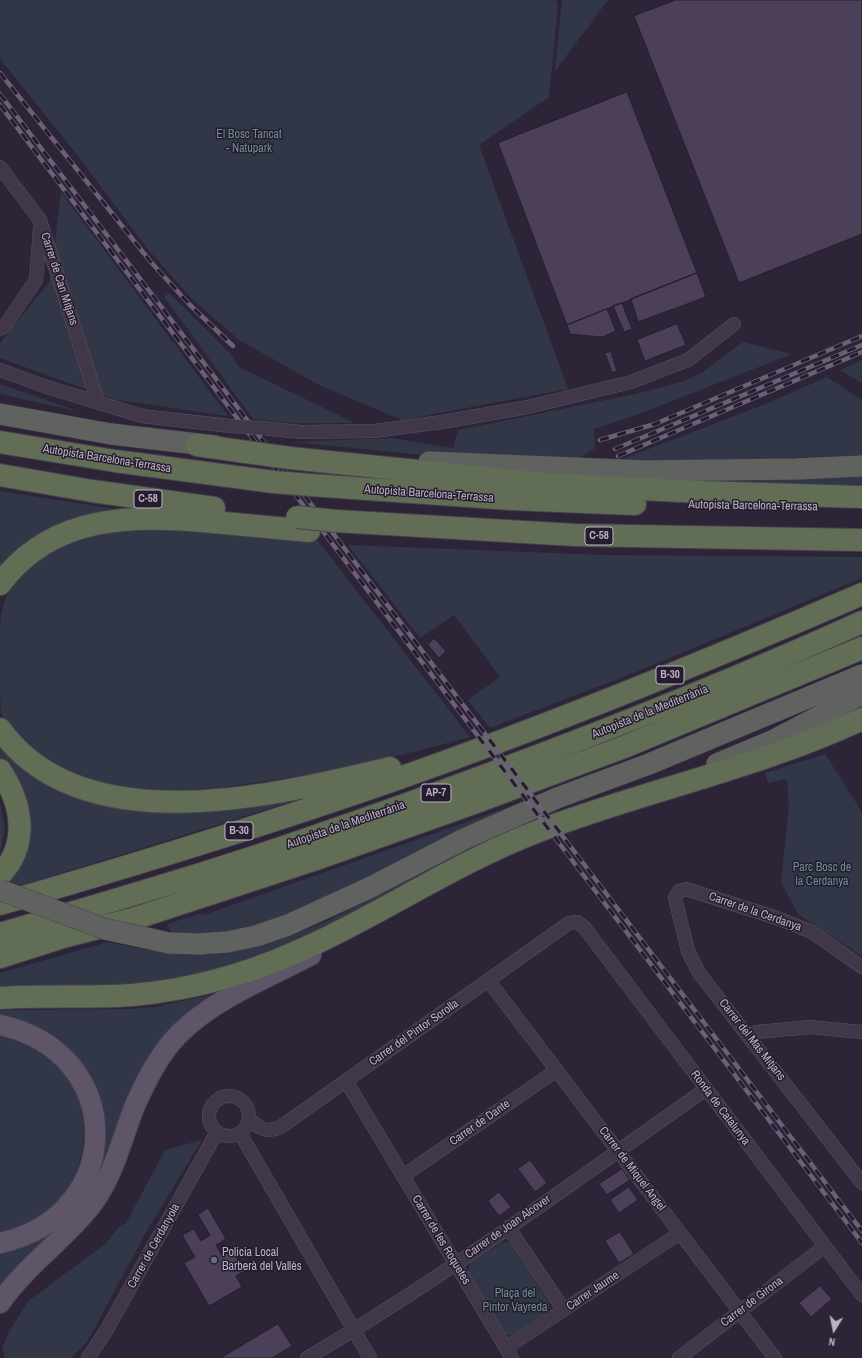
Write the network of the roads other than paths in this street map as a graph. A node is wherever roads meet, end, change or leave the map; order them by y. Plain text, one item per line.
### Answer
1 (0, 168) edge
2 (40, 220) junction
3 (734, 324) dead end
4 (0, 329) edge
5 (0, 370) edge
6 (98, 402) junction
7 (0, 414) edge
8 (0, 442) edge
9 (197, 445) joint
10 (287, 455) junction
11 (862, 466) edge
12 (0, 475) edge
13 (862, 497) edge
14 (862, 507) edge
15 (303, 524) junction
16 (862, 540) edge
17 (0, 584) edge
18 (862, 594) edge
19 (862, 622) edge
20 (862, 648) edge
21 (862, 675) edge
22 (862, 694) edge
23 (862, 719) edge
24 (0, 729) edge
25 (475, 750) junction
26 (0, 770) edge
27 (0, 783) edge
28 (582, 815) junction
29 (21, 825) junction
30 (0, 875) edge
31 (686, 889) joint
32 (0, 890) edge
33 (409, 893) junction
34 (0, 904) edge
35 (577, 922) joint
36 (0, 934) edge
37 (0, 957) edge
38 (862, 967) edge
39 (488, 980) junction
40 (0, 998) edge
41 (0, 1025) edge
42 (862, 1032) edge
43 (749, 1036) junction
44 (557, 1070) junction
45 (346, 1081) junction
46 (706, 1089) junction
47 (250, 1119) junction
48 (217, 1132) junction
49 (240, 1133) junction
50 (618, 1150) junction
51 (403, 1176) junction
52 (862, 1182) edge
53 (508, 1227) junction
54 (680, 1233) junction
55 (0, 1243) edge
56 (825, 1246) junction
57 (456, 1264) junction
58 (862, 1295) edge
59 (0, 1303) edge
60 (564, 1310) junction
61 (739, 1311) junction
62 (354, 1330) junction
63 (509, 1353) edge
64 (88, 1358) edge
65 (306, 1358) edge
66 (370, 1358) edge
67 (679, 1358) edge
68 (775, 1358) edge

1 - 2 street, Carrer de Can Mitjans
2 - 4 street
2 - 6 street, Carrer de Can Mitjans
3 - 6 street, bridge
5 - 6 street
7 - 9 highway
8 - 14 highway, Autopista Barcelona-Terrassa, bridge
9 - 10 highway, bridge
10 - 11 highway
10 - 13 highway
12 - 15 highway, C-58
15 - 16 highway, C-58, bridge
15 - 17 highway
18 - 25 highway, B-30
19 - 36 highway, Autopista de la Mediterrània / AP-7
20 - 37 highway, Autopista de la Mediterrània / AP-7
21 - 32 highway, bridge
22 - 28 highway
23 - 28 highway
24 - 25 highway
25 - 34 highway, B-30
26 - 29 highway
27 - 29 main road
28 - 33 highway
29 - 30 highway
31 - 38 street, Carrer de la Cerdanya
31 - 43 street, Carrer del Mas Mitjans
33 - 40 highway
33 - 59 main road
35 - 39 street, Carrer del Pintor Sorolla
35 - 46 street, Ronda de Catalunya
39 - 44 street, Carrer de Miquel Angel
39 - 45 street, Carrer del Pintor Sorolla
41 - 55 main road
42 - 43 street
43 - 52 street, Carrer del Mas Mitjans
44 - 50 street, Carrer de Miquel Angel
44 - 51 street, Carrer de Dante
45 - 47 street, Carrer del Pintor Sorolla
45 - 51 street, Carrer de les Roquetes
46 - 50 street, Carrer de Joan Alcover
46 - 56 street, Ronda de Catalunya
47 - 48 street
47 - 49 street
48 - 49 street
48 - 64 street, Carrer de Cerdanyola
49 - 62 street
50 - 53 street, Carrer de Joan Alcover
50 - 54 street, Carrer de Miquel Angel
51 - 57 street, Carrer de les Roquetes
53 - 57 street, Carrer de Joan Alcover
53 - 60 street
54 - 60 street, Carrer Jaume
54 - 61 street, Carrer de Miquel Angel
56 - 58 street, Ronda de Catalunya
56 - 61 street, Carrer de Girona
57 - 62 street, Carrer de Joan Alcover
57 - 63 street, Carrer de les Roquetes
60 - 63 street, Carrer Jaume
61 - 67 street, Carrer de Girona
61 - 68 street, Carrer de Miquel Angel
62 - 65 street, Carrer de Joan Alcover
62 - 66 street

